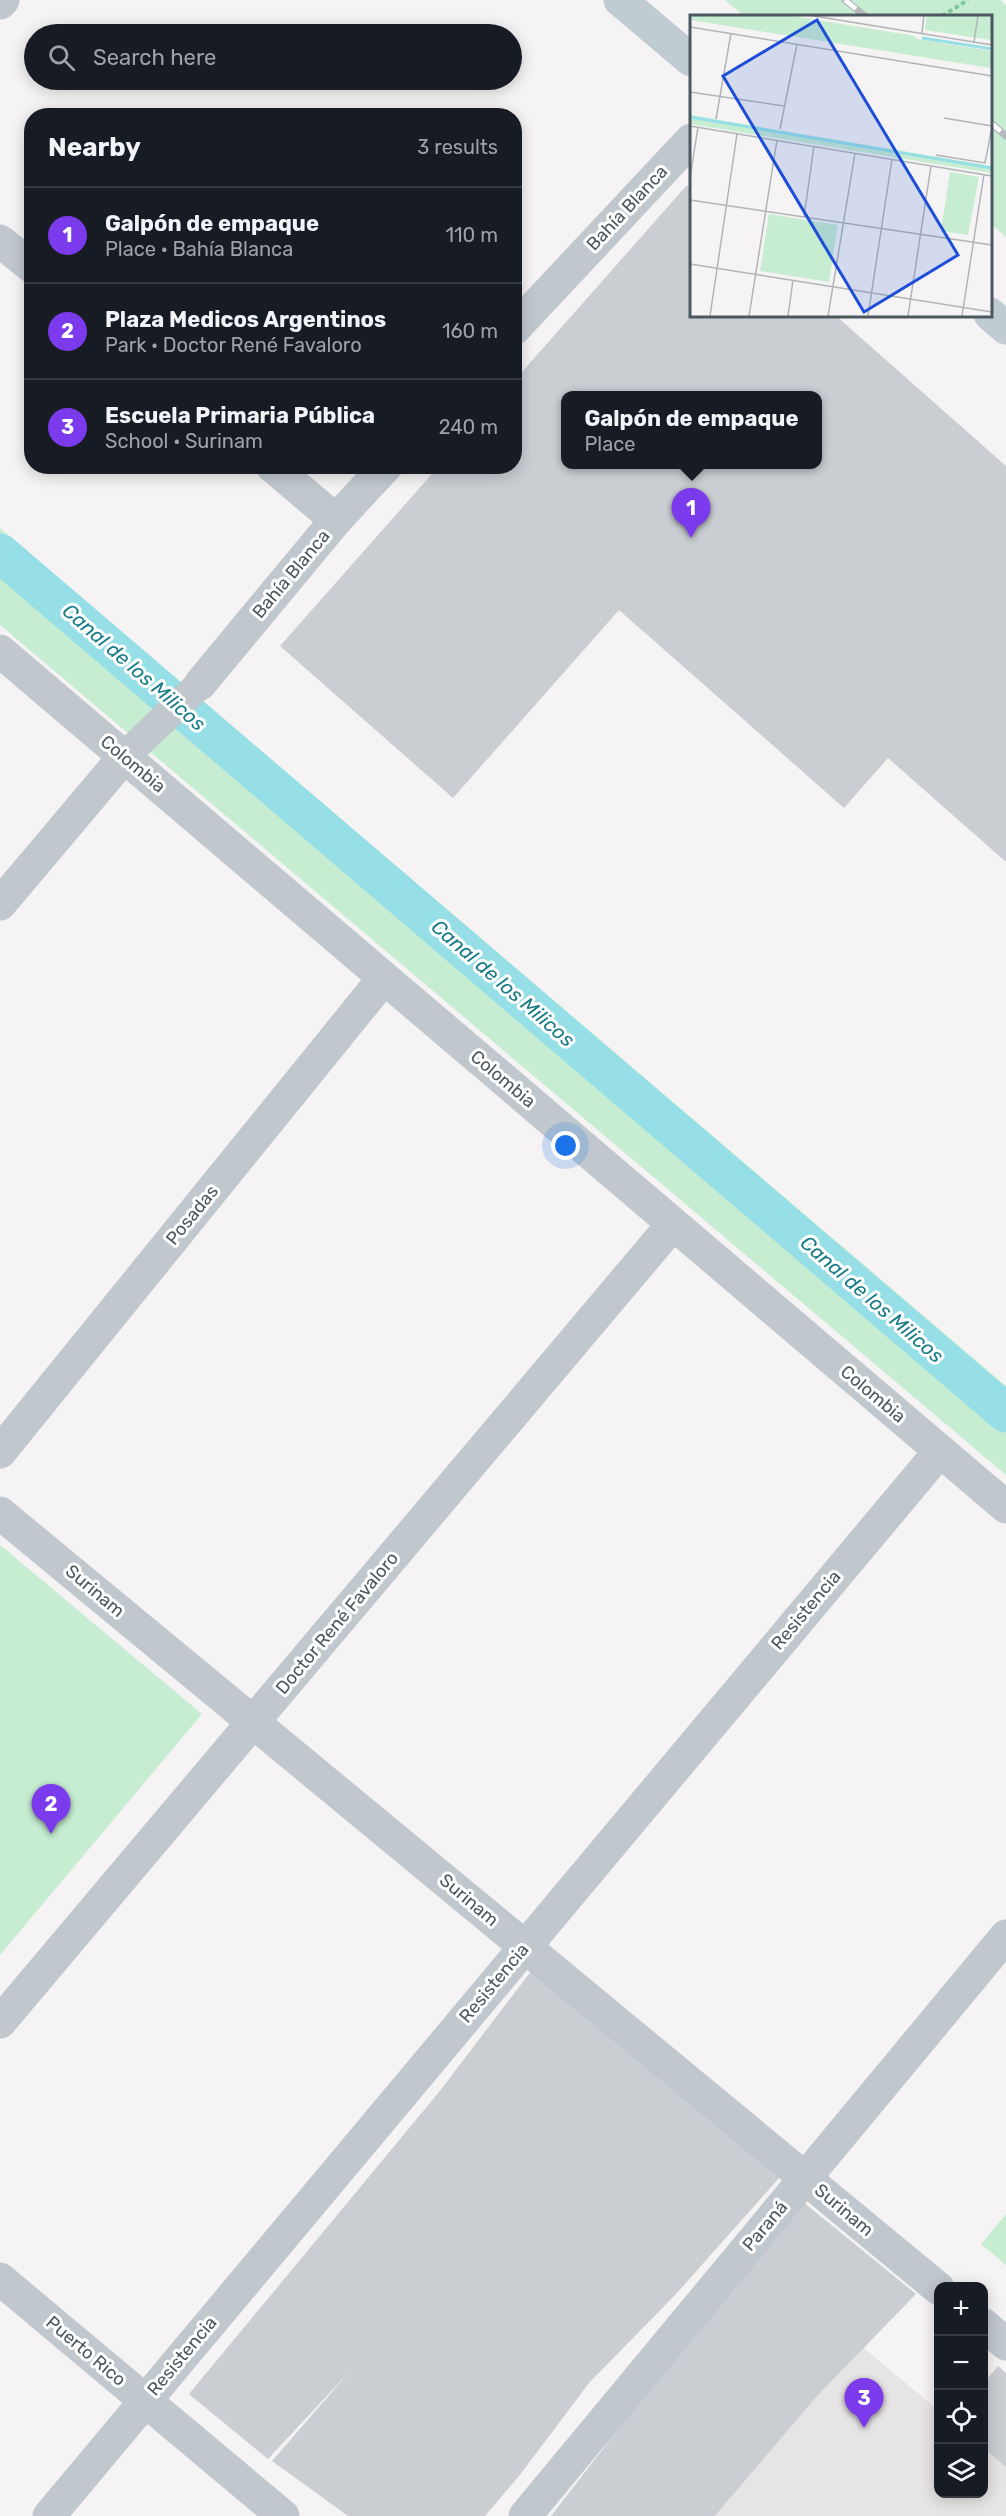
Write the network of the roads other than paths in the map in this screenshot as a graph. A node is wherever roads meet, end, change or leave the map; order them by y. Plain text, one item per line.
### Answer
1 (620, 0) edge
2 (690, 59) edge
3 (690, 141) edge
4 (0, 241) edge
5 (24, 260) edge
6 (991, 315) edge
7 (522, 320) edge
8 (1006, 328) edge
9 (281, 474) edge
10 (379, 474) edge
11 (336, 520) junction
12 (0, 651) edge
13 (194, 689) joint
14 (124, 757) junction
15 (0, 904) edge
16 (384, 978) junction
17 (674, 1224) junction
18 (940, 1451) junction
19 (0, 1452) edge
20 (1006, 1507) edge
21 (0, 1513) edge
22 (254, 1722) junction
23 (1006, 1936) edge
24 (525, 1946) junction
25 (0, 2022) edge
26 (805, 2178) junction
27 (0, 2279) edge
28 (934, 2284) edge
29 (988, 2328) edge
30 (1006, 2344) edge
31 (145, 2401) junction
32 (49, 2516) edge
33 (283, 2516) edge
34 (525, 2516) edge

1 - 2 main road
3 - 7 street, Bahía Blanca
4 - 5 street
6 - 8 main road
9 - 11 street
10 - 11 street, Bahía Blanca
11 - 13 street, Bahía Blanca
12 - 14 street, Colombia
13 - 14 street
14 - 15 street
14 - 16 street, Colombia
16 - 17 street, Colombia
16 - 19 street, Posadas
17 - 18 street, Colombia
17 - 22 street, Doctor René Favaloro
18 - 20 street, Colombia
18 - 24 street, Resistencia
21 - 22 street, Surinam
22 - 24 street, Surinam
22 - 25 street, Doctor René Favaloro
23 - 26 street, Paraná
24 - 26 street, Surinam
24 - 31 street, Resistencia
26 - 28 street, Surinam
26 - 34 street, Paraná
27 - 31 street, Puerto Rico
29 - 30 street
31 - 32 street, Resistencia
31 - 33 street, Puerto Rico

